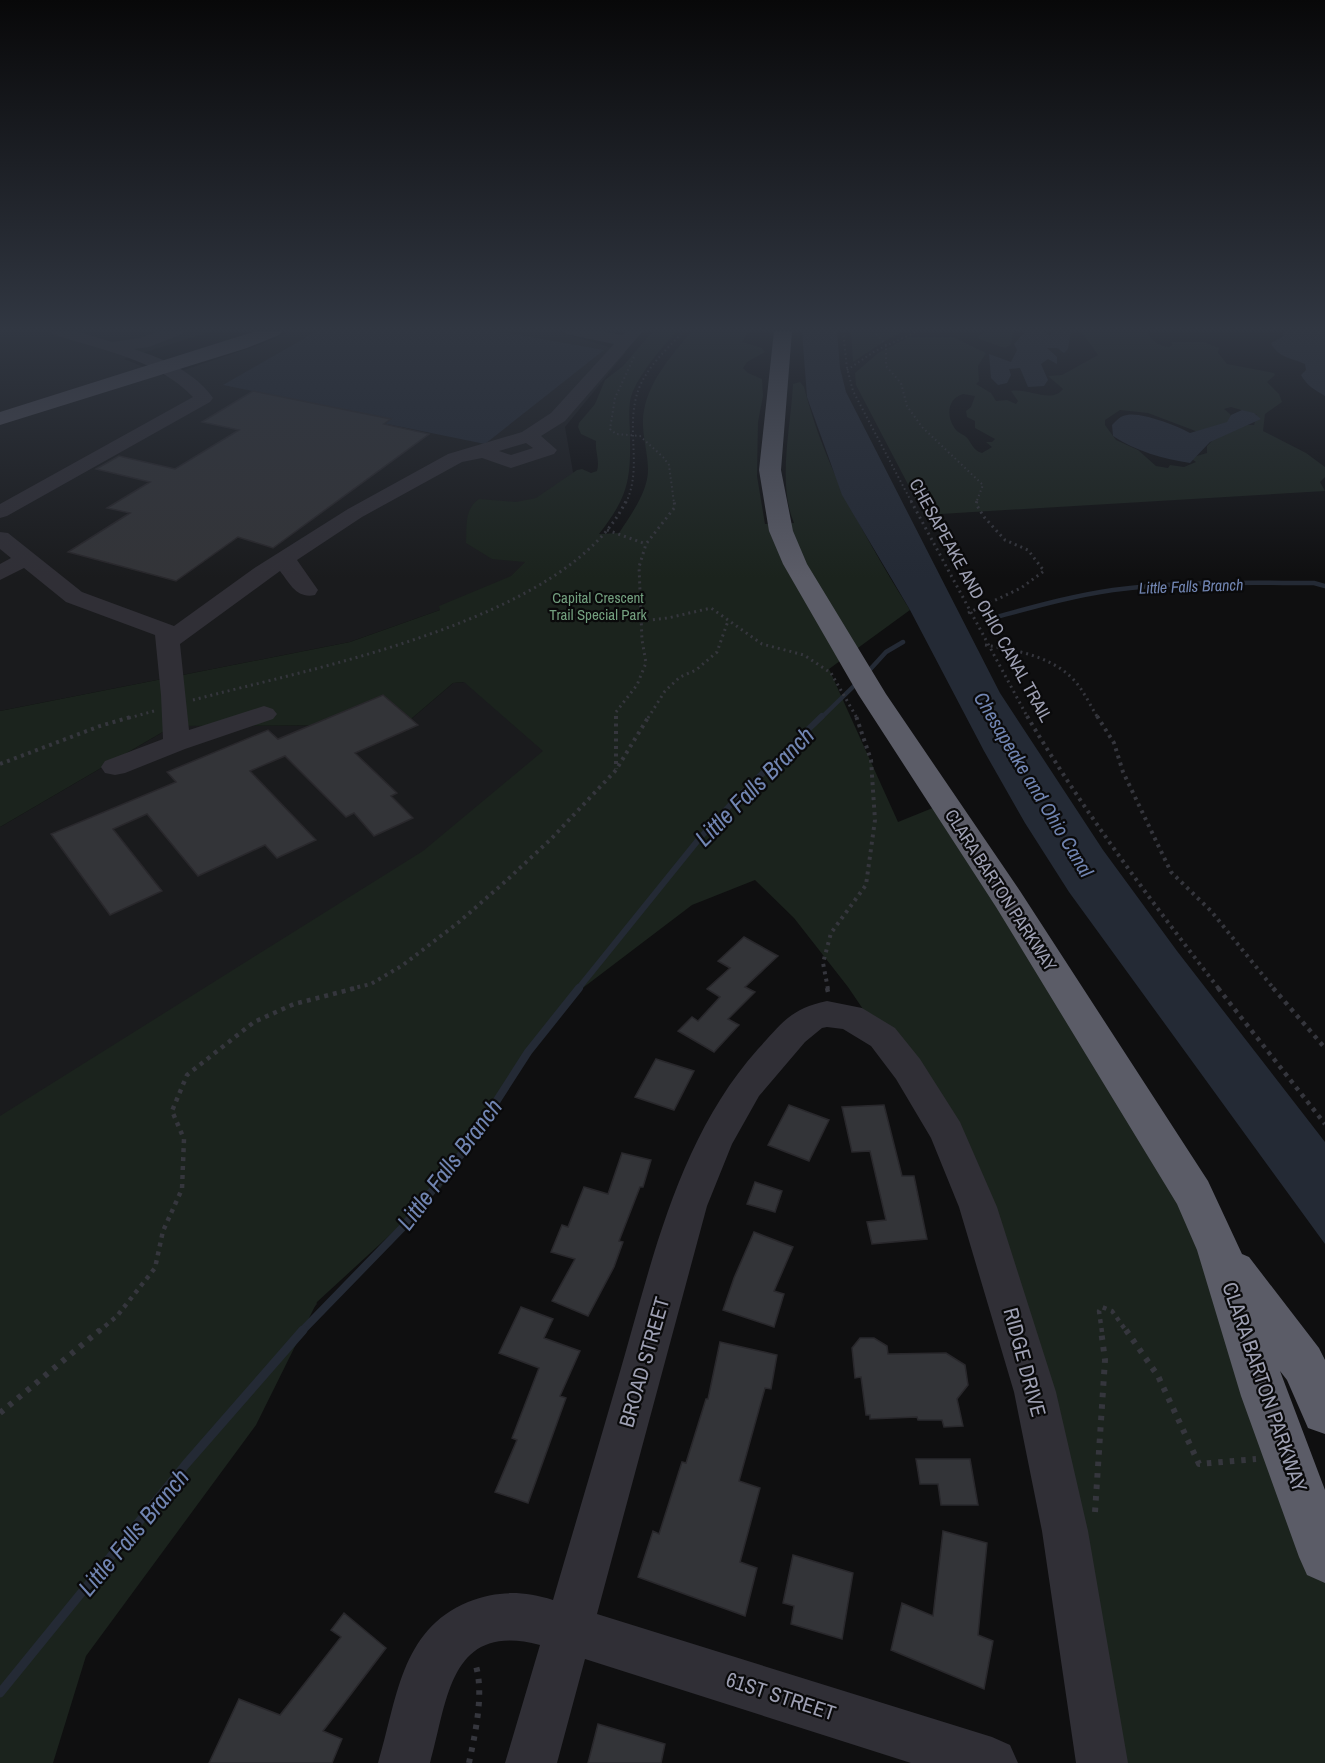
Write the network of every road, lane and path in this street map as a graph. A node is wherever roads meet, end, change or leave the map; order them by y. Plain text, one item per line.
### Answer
1 (18, 413) edge
2 (177, 413) edge
3 (562, 413) edge
4 (613, 413) edge
5 (636, 413) edge
6 (776, 413) edge
7 (863, 413) edge
8 (912, 413) edge
9 (0, 419) edge
10 (635, 435) junction
11 (0, 512) edge
12 (607, 530) junction
13 (0, 538) edge
14 (646, 544) junction
15 (287, 557) junction
16 (26, 558) junction
17 (0, 573) edge
18 (307, 590) dead end
19 (74, 597) junction
20 (50, 609) dead end
21 (968, 613) junction
22 (118, 614) junction
23 (641, 621) junction
24 (728, 621) junction
25 (96, 629) dead end
26 (167, 642) junction
27 (985, 645) junction
28 (846, 672) junction
29 (205, 697) dead end
30 (864, 703) junction
31 (264, 714) dead end
32 (100, 726) dead end
33 (176, 743) junction
34 (0, 764) edge
35 (115, 767) dead end
36 (616, 770) junction
37 (837, 1014) junction
38 (1325, 1048) edge
39 (1325, 1124) edge
40 (1219, 1250) junction
41 (1325, 1412) edge
42 (0, 1413) edge
43 (1204, 1465) dead end
44 (1065, 1531) junction
45 (1325, 1557) edge
46 (466, 1627) junction
47 (570, 1630) junction
48 (404, 1763) edge
49 (469, 1763) edge
50 (531, 1763) edge
51 (992, 1763) edge
52 (1102, 1763) edge

1 - 9 main road
2 - 11 street
3 - 15 street
4 - 10 path
5 - 10 path
6 - 28 highway, CLARA BARTON PARKWAY
7 - 21 path, CHESAPEAKE AND OHIO CANAL TRAIL
8 - 21 path
10 - 12 path
10 - 14 path
12 - 14 path
12 - 29 path
13 - 16 street
14 - 23 path
15 - 18 street
15 - 26 street
16 - 17 street
16 - 19 street
19 - 20 street
19 - 22 street
21 - 27 path, CHESAPEAKE AND OHIO CANAL TRAIL
22 - 25 street
22 - 26 street
23 - 24 path
23 - 36 path
24 - 28 path
24 - 36 path
26 - 33 street
27 - 38 path
27 - 39 path, CHESAPEAKE AND OHIO CANAL TRAIL
28 - 30 highway, CLARA BARTON PARKWAY
30 - 37 path
30 - 40 highway, CLARA BARTON PARKWAY
31 - 33 street
32 - 34 path
33 - 35 street
36 - 42 path
37 - 44 street, RIDGE DRIVE
37 - 47 street, BROAD STREET
40 - 41 highway, CLARA BARTON PARKWAY
40 - 45 highway, CLARA BARTON PARKWAY
43 - 44 path
44 - 52 street, RIDGE DRIVE
46 - 47 street, 61ST STREET
46 - 48 street
46 - 49 path
47 - 50 street, BROAD STREET
47 - 51 street, 61ST STREET

